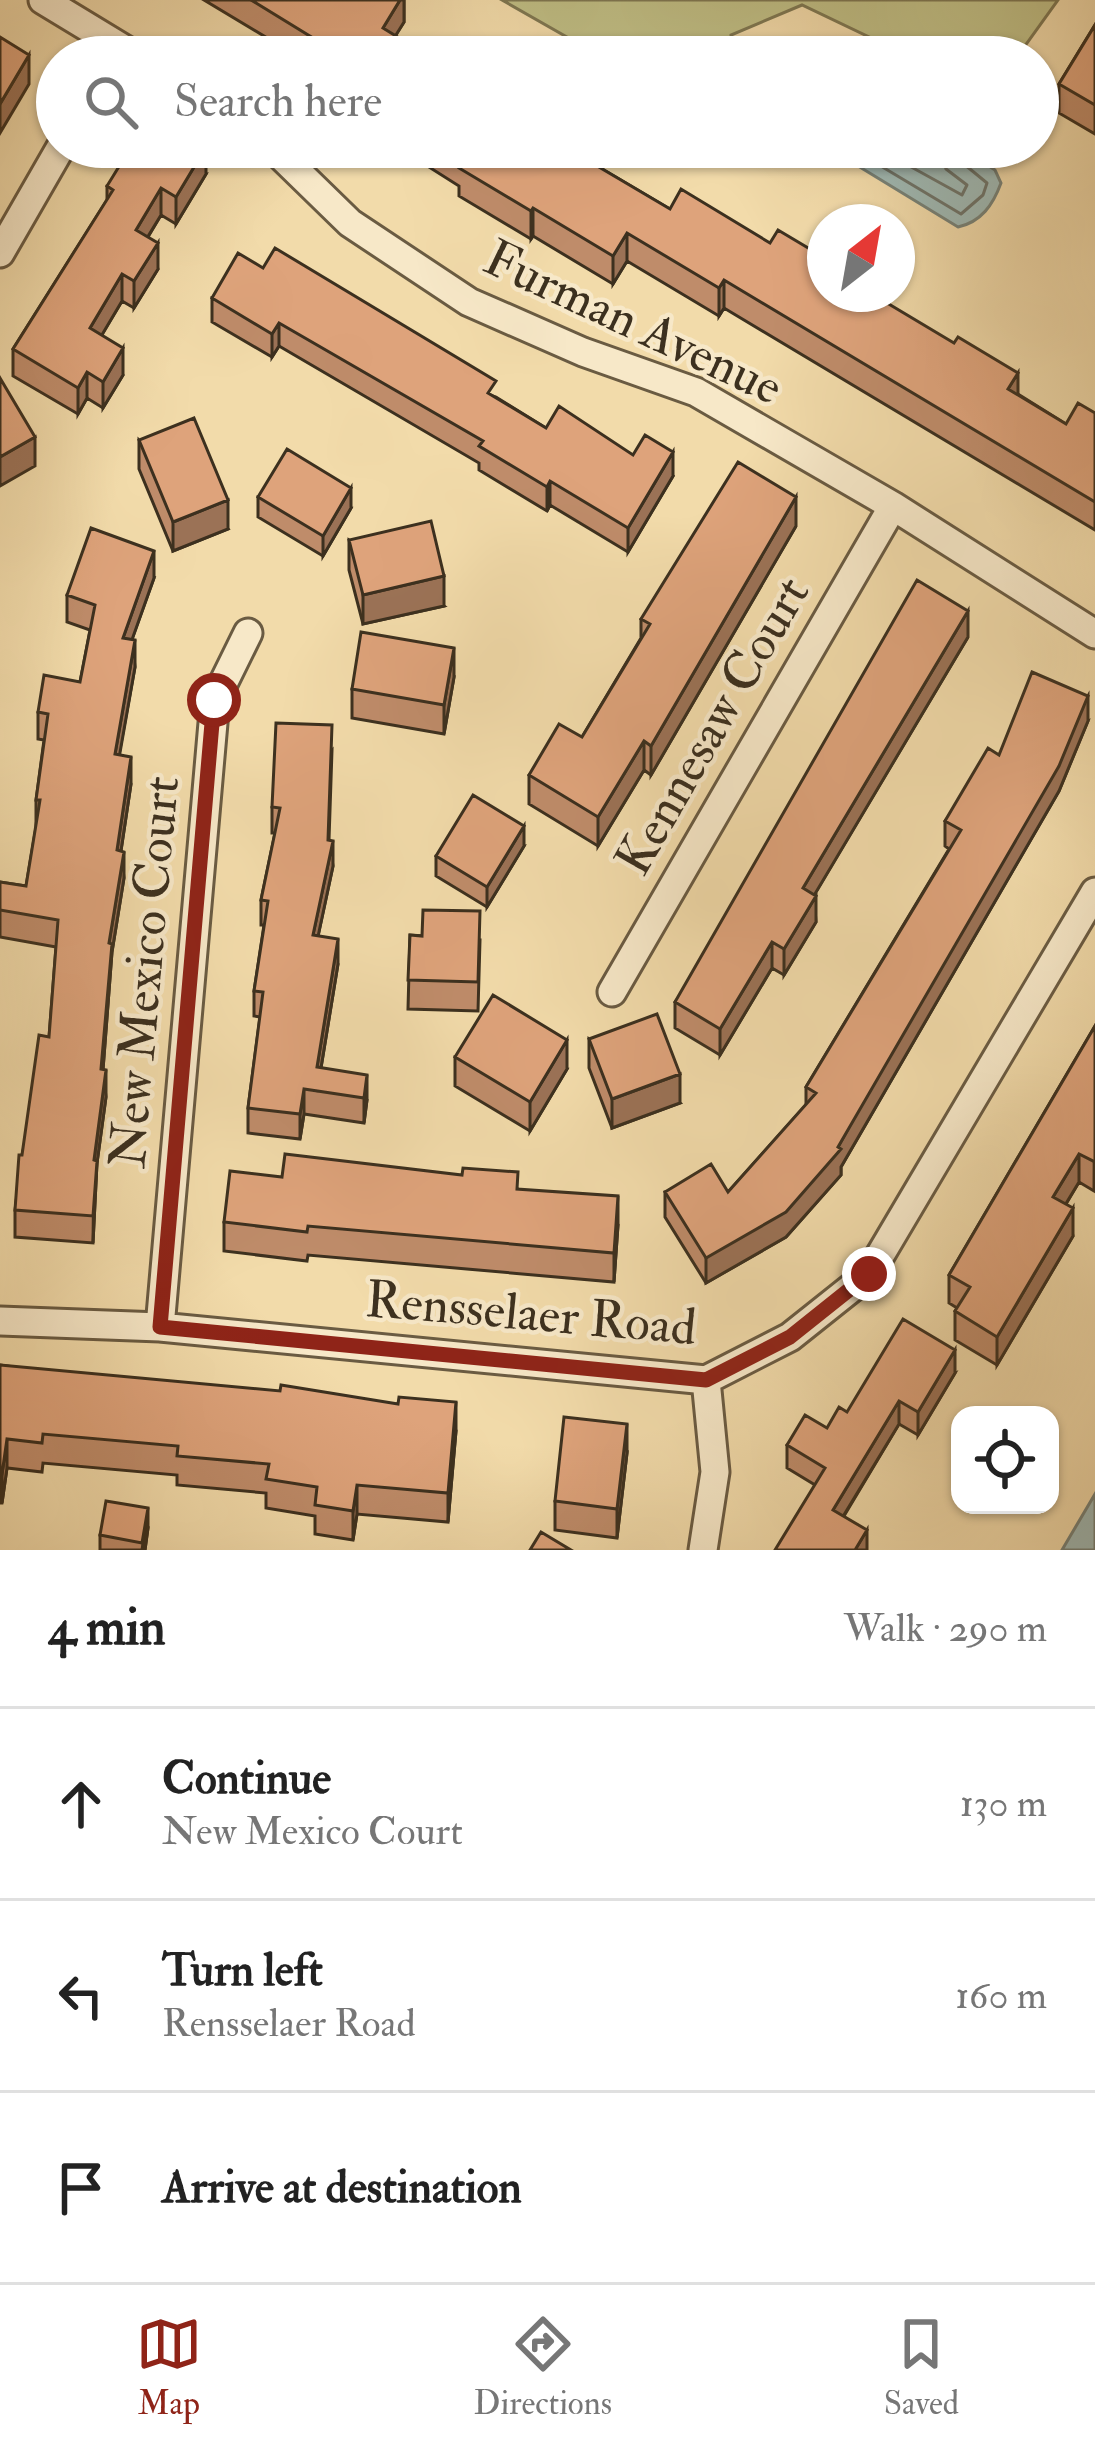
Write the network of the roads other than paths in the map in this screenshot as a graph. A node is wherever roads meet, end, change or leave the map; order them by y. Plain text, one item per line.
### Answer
1 (43, 0) edge
2 (97, 36) edge
3 (50, 168) edge
4 (294, 168) edge
5 (0, 253) edge
6 (893, 506) junction
7 (248, 633) dead end
8 (1095, 634) edge
9 (1095, 892) edge
10 (612, 992) dead end
11 (0, 1321) edge
12 (160, 1327) junction
13 (706, 1380) junction
14 (704, 1550) edge

1 - 2 street
3 - 5 street
4 - 6 street, Furman Avenue
6 - 8 street, Furman Avenue
6 - 10 street, Kennesaw Court
7 - 12 street, New Mexico Court
9 - 13 street, Rensselaer Road
11 - 12 street, Rensselaer Road
12 - 13 street, Rensselaer Road
13 - 14 street

